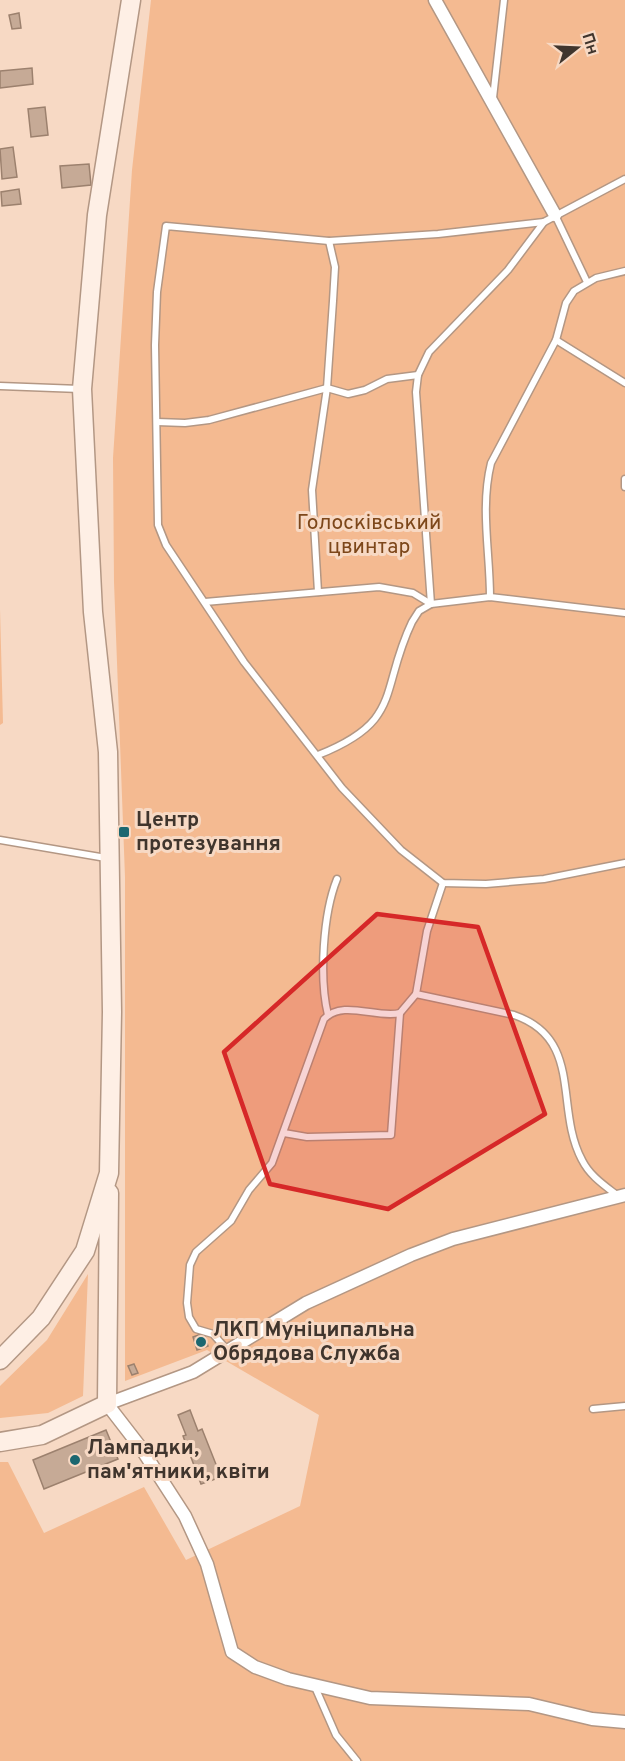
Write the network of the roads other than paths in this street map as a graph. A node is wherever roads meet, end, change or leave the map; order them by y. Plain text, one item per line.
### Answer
1 (131, 0) edge
2 (435, 0) edge
3 (504, 0) edge
4 (492, 99) junction
5 (625, 179) edge
6 (549, 218) junction
7 (330, 242) junction
8 (625, 271) edge
9 (587, 282) junction
10 (556, 340) junction
11 (418, 375) junction
12 (625, 383) edge
13 (0, 386) edge
14 (327, 388) junction
15 (82, 389) junction
16 (157, 422) junction
17 (625, 479) edge
18 (625, 487) edge
19 (318, 591) junction
20 (490, 597) junction
21 (205, 602) junction
22 (431, 604) junction
23 (625, 613) edge
24 (318, 755) junction
25 (0, 840) edge
26 (110, 858) junction
27 (625, 863) edge
28 (337, 879) dead end
29 (443, 883) junction
30 (416, 994) junction
31 (400, 1013) junction
32 (328, 1016) junction
33 (284, 1133) junction
34 (109, 1173) junction
35 (622, 1196) edge
36 (228, 1351) junction
37 (0, 1360) edge
38 (107, 1404) junction
39 (625, 1406) edge
40 (593, 1409) dead end
41 (0, 1442) edge
42 (315, 1686) junction
43 (625, 1722) edge
44 (357, 1761) edge

1 - 15 street
2 - 4 street
3 - 4 lane
4 - 6 street
5 - 6 lane
6 - 7 lane
6 - 9 lane
6 - 11 lane
7 - 14 lane
7 - 16 lane
8 - 9 lane
9 - 10 lane
10 - 12 lane
10 - 20 lane
11 - 14 lane
11 - 22 lane
13 - 15 lane
14 - 16 lane
14 - 19 lane
15 - 26 street
16 - 21 lane
17 - 18 lane
19 - 21 lane
19 - 22 lane
20 - 22 lane
20 - 23 lane
21 - 24 lane
22 - 24 lane
24 - 29 lane
25 - 26 lane
26 - 34 street
27 - 29 lane
28 - 32 lane
29 - 30 lane
30 - 31 lane
30 - 35 lane
31 - 32 lane
31 - 33 lane
32 - 33 lane
33 - 36 lane
34 - 37 street
34 - 38 street
35 - 36 street
36 - 38 street
38 - 41 street
38 - 42 street
39 - 40 lane
42 - 43 street
42 - 44 lane

